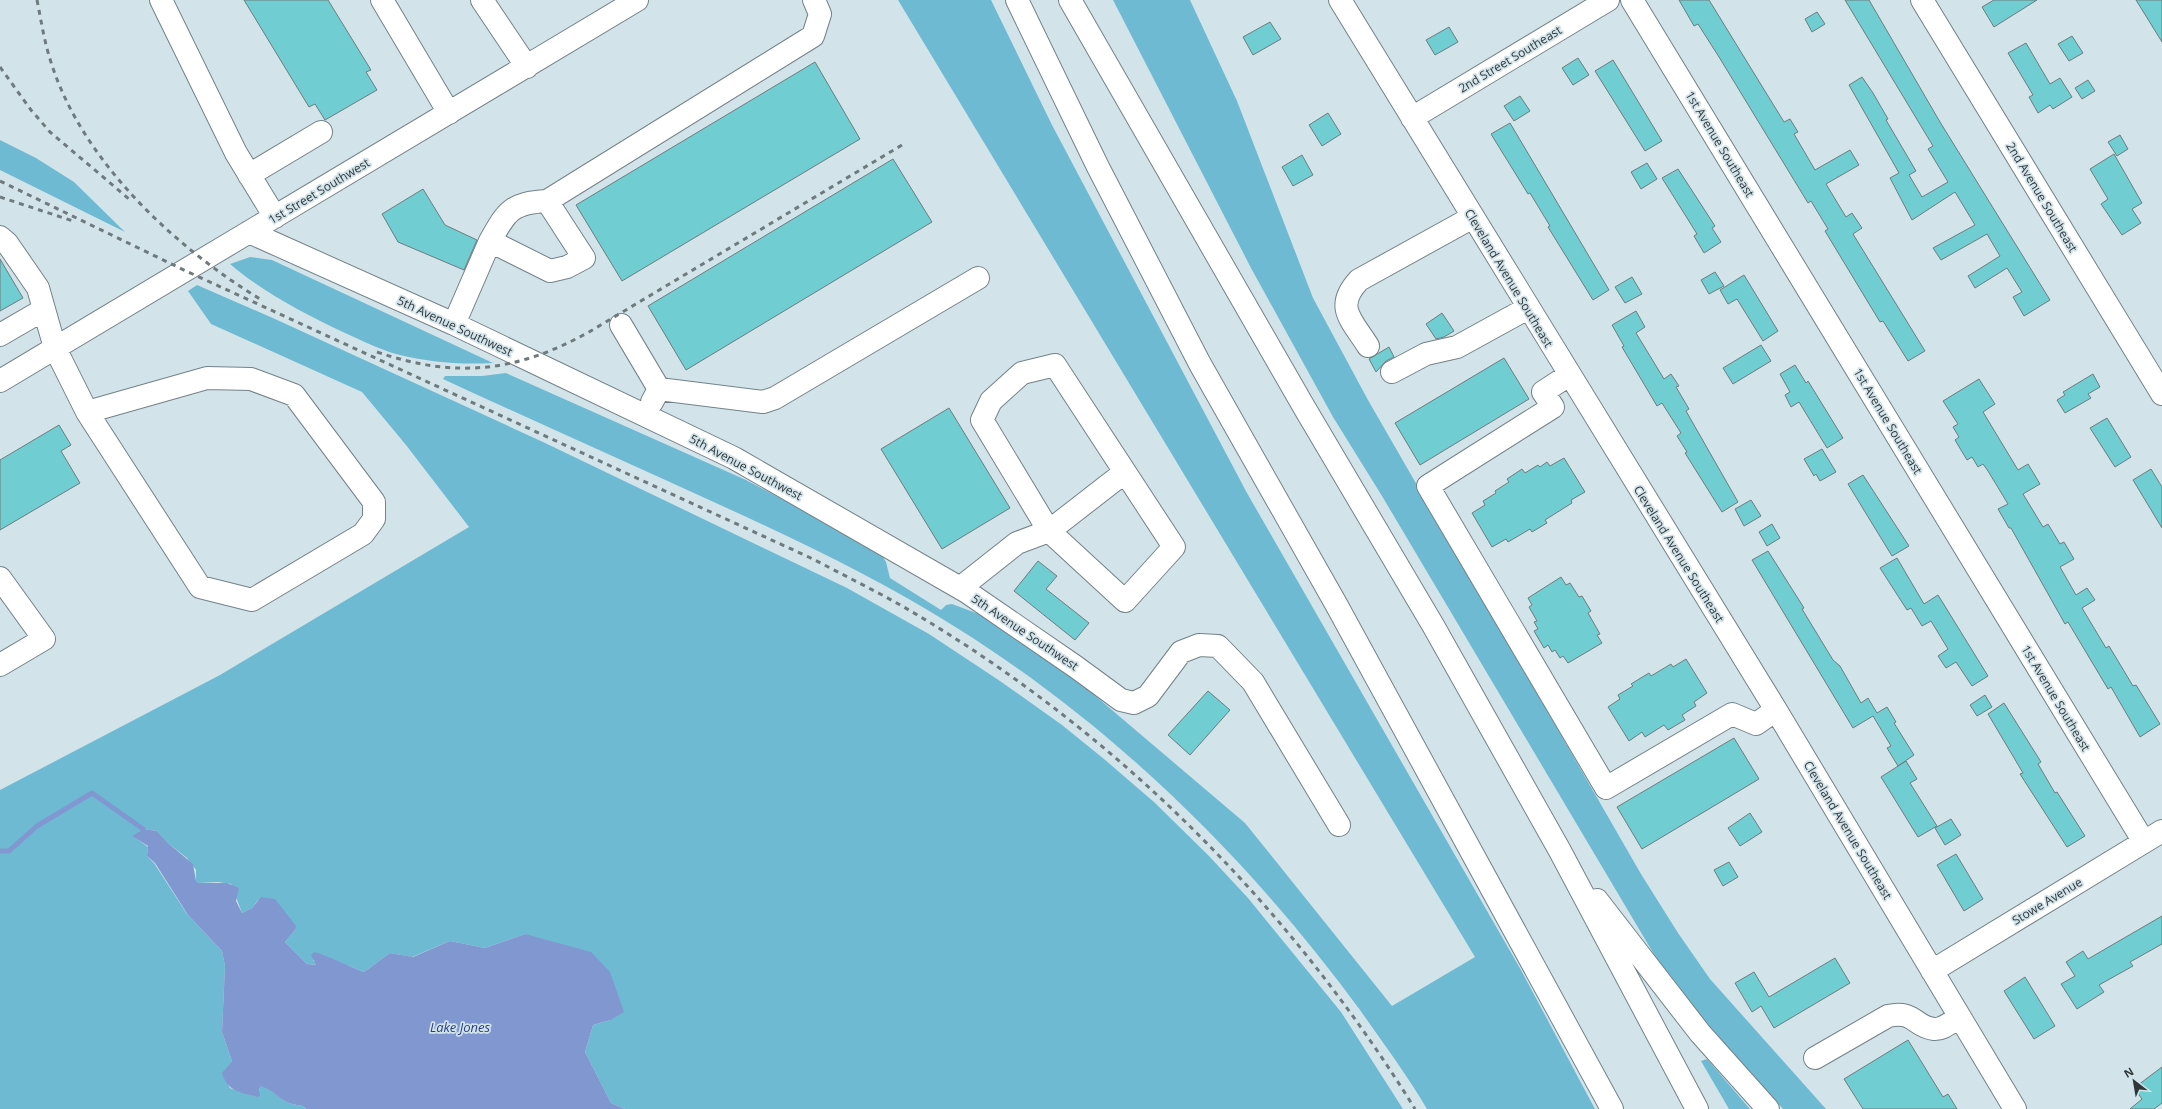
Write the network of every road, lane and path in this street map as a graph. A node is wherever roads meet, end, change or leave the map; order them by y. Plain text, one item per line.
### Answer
1 (161, 0) edge
2 (382, 0) edge
3 (483, 0) edge
4 (637, 0) edge
5 (814, 0) edge
6 (1018, 0) edge
7 (1070, 0) edge
8 (1340, 0) edge
9 (1608, 0) edge
10 (1632, 0) edge
11 (1922, 0) edge
12 (527, 66) junction
13 (450, 113) junction
14 (1412, 118) junction
15 (322, 132) dead end
16 (249, 175) junction
17 (548, 201) junction
18 (275, 216) junction
19 (1472, 217) junction
20 (249, 232) junction
21 (0, 237) edge
22 (490, 241) junction
23 (978, 278) dead end
24 (1528, 308) junction
25 (44, 310) junction
26 (454, 324) junction
27 (621, 325) dead end
28 (0, 335) edge
29 (1368, 346) dead end
30 (55, 348) junction
31 (1392, 372) dead end
32 (1569, 375) junction
33 (0, 381) edge
34 (659, 389) junction
35 (2162, 394) edge
36 (88, 412) junction
37 (645, 415) junction
38 (1125, 472) junction
39 (1049, 531) junction
40 (0, 578) edge
41 (960, 588) junction
42 (0, 665) edge
43 (1776, 710) junction
44 (1339, 825) dead end
45 (2162, 831) edge
46 (2144, 842) junction
47 (1560, 852) junction
48 (1932, 971) junction
49 (1960, 1017) junction
50 (1815, 1058) dead end
51 (1612, 1109) edge
52 (1697, 1109) edge
53 (1768, 1109) edge
54 (2015, 1109) edge

1 - 16 main road
2 - 13 main road
3 - 12 main road
4 - 12 main road, 1st Street Southwest
5 - 17 main road
6 - 51 main road
7 - 47 main road
8 - 14 main road, Cleveland Avenue Southeast
9 - 14 main road, 2nd Street Southeast
10 - 46 main road, 1st Avenue Southeast
11 - 35 main road, 2nd Avenue Southeast
12 - 13 main road, 1st Street Southwest
13 - 18 main road, 1st Street Southwest
14 - 19 main road, Cleveland Avenue Southeast
15 - 16 main road
16 - 18 main road
17 - 22 main road
17 - 22 main road
18 - 20 main road, 1st Street Southwest
19 - 24 main road, Cleveland Avenue Southeast
19 - 29 main road
20 - 26 main road, 5th Avenue Southwest
20 - 30 main road, 1st Street Southwest
21 - 25 main road
22 - 26 main road
23 - 34 main road
24 - 31 main road
24 - 32 main road, Cleveland Avenue Southeast
25 - 28 main road
25 - 30 main road
26 - 37 main road, 5th Avenue Southwest
27 - 34 main road
30 - 33 main road, 1st Street Southwest
30 - 36 main road
32 - 43 main road, Cleveland Avenue Southeast
32 - 43 main road
34 - 37 main road
36 - 36 main road
37 - 41 main road, 5th Avenue Southwest
38 - 39 main road
38 - 39 main road
38 - 39 main road
39 - 41 main road
40 - 42 main road
41 - 44 main road, 5th Avenue Southwest
43 - 48 main road, Cleveland Avenue Southeast
45 - 46 main road, Stowe Avenue
46 - 48 main road, Stowe Avenue
47 - 52 main road
47 - 53 main road
48 - 49 main road, Cleveland Avenue Southeast
49 - 50 main road
49 - 54 main road, Cleveland Avenue Southeast

